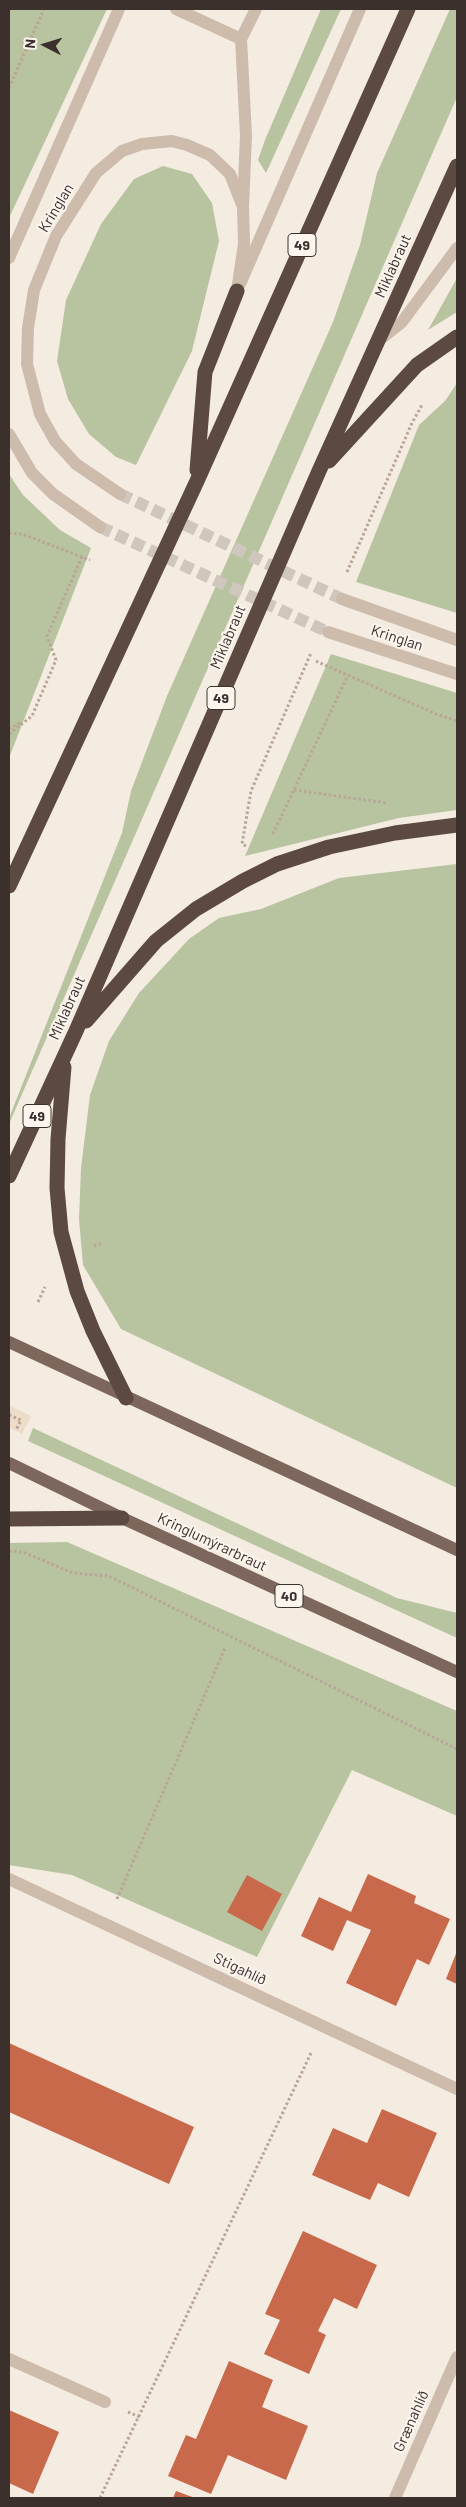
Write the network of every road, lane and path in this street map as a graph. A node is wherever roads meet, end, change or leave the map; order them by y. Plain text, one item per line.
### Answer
1 (44, 9) edge
2 (119, 9) edge
3 (176, 9) edge
4 (256, 9) edge
5 (360, 9) edge
6 (408, 9) edge
7 (241, 39) junction
8 (9, 88) edge
9 (457, 166) edge
10 (243, 207) junction
11 (457, 248) edge
12 (9, 258) edge
13 (237, 291) junction
14 (457, 337) edge
15 (378, 342) junction
16 (9, 434) edge
17 (319, 471) junction
18 (197, 482) junction
19 (120, 494) tunnel mouth
20 (100, 527) tunnel mouth
21 (9, 533) edge
22 (82, 557) junction
23 (90, 560) dead end
24 (342, 599) tunnel mouth
25 (328, 632) tunnel mouth
26 (457, 640) edge
27 (316, 661) dead end
28 (457, 674) edge
29 (348, 675) junction
30 (32, 716) junction
31 (457, 721) edge
32 (9, 729) edge
33 (9, 734) edge
34 (294, 790) junction
35 (397, 804) dead end
36 (457, 825) edge
37 (271, 838) dead end
38 (9, 886) edge
39 (76, 1031) junction
40 (65, 1055) junction
41 (9, 1176) edge
42 (9, 1342) edge
43 (126, 1398) junction
44 (9, 1415) edge
45 (16, 1430) dead end
46 (9, 1462) edge
47 (122, 1518) junction
48 (9, 1519) edge
49 (9, 1550) edge
50 (457, 1550) edge
51 (225, 1648) dead end
52 (457, 1672) edge
53 (457, 1750) edge
54 (9, 1879) edge
55 (106, 1925) junction
56 (323, 2026) junction
57 (457, 2089) edge
58 (457, 2357) edge
59 (9, 2359) edge
60 (105, 2402) dead end
61 (100, 2498) edge
62 (395, 2498) edge

1 - 8 path
2 - 12 street, Kringlan
3 - 7 street
4 - 7 street
5 - 13 street
6 - 18 highway, 49
7 - 10 street
9 - 15 highway, Miklabraut / 49
10 - 13 street, Kringlan
10 - 19 street, Kringlan
11 - 15 street
13 - 18 highway
14 - 17 highway
15 - 17 highway, Miklabraut / 49
16 - 20 street
17 - 39 highway, Miklabraut / 49
18 - 38 highway, 49
21 - 22 path
22 - 23 path
22 - 30 path
24 - 26 street, Kringlan
25 - 28 street, Kringlan
27 - 29 path
29 - 31 path
29 - 34 path
30 - 32 path
30 - 33 path
34 - 35 path
34 - 37 path
36 - 39 highway
39 - 40 highway, Miklabraut / 49
40 - 41 highway, Miklabraut / 49
40 - 43 highway
42 - 43 main road
43 - 50 main road
44 - 45 path
46 - 47 main road, Kringlumýrarbraut / 40
47 - 48 highway
47 - 52 main road, Kringlumýrarbraut / 40
49 - 53 path
51 - 55 path
54 - 55 street, Stigahlíð
55 - 56 street, Stigahlíð
56 - 57 street, Stigahlíð
56 - 61 path
58 - 62 street, Grænahlíð
59 - 60 street

